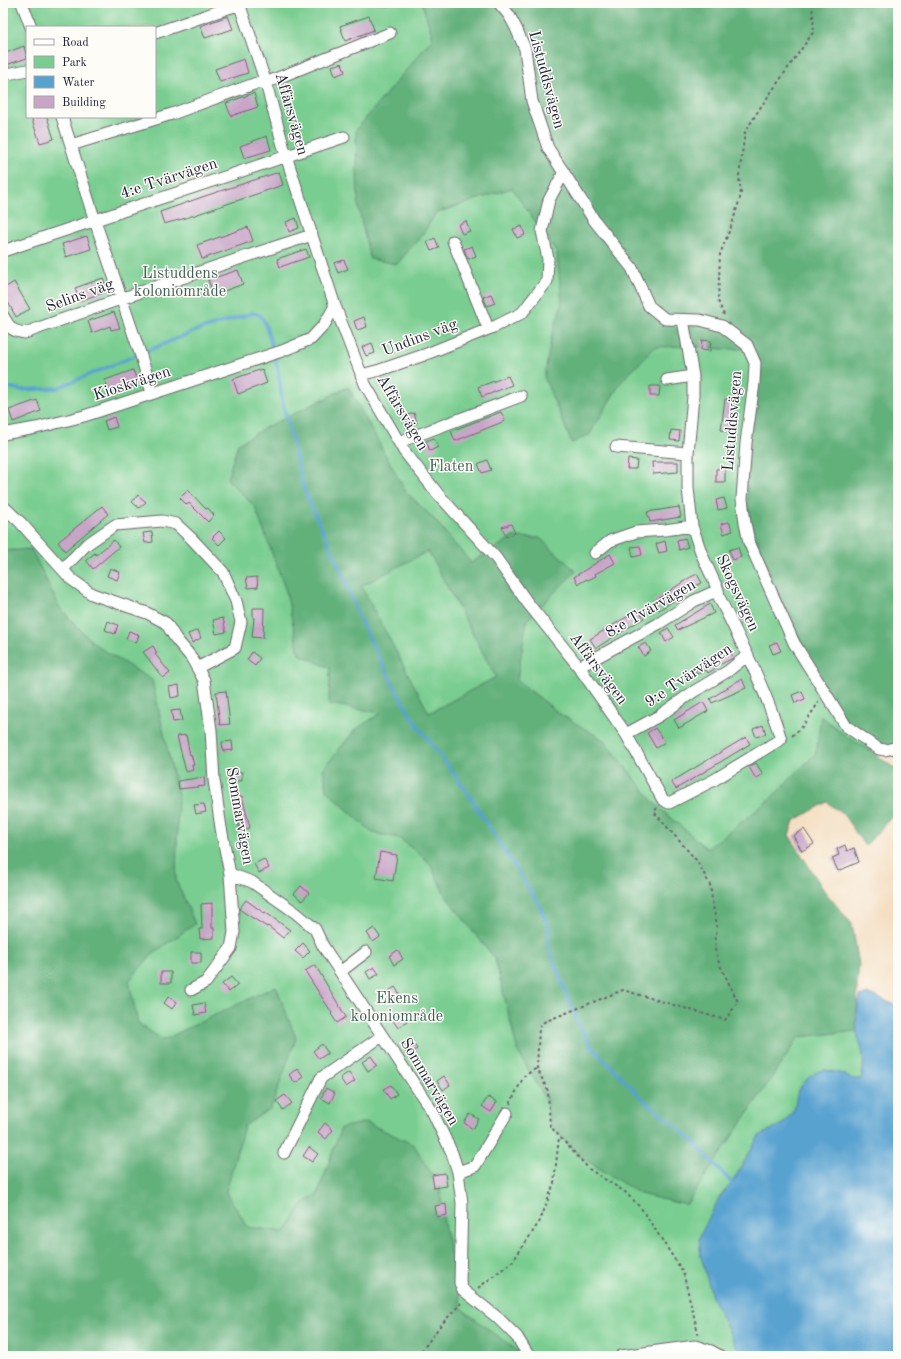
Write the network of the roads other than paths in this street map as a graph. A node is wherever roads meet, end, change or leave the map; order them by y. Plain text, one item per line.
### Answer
1 (22, 3) edge
2 (241, 3) edge
3 (499, 3) edge
4 (31, 26) edge
5 (156, 33) edge
6 (390, 33) dead end
7 (26, 70) edge
8 (3, 75) edge
9 (265, 80) junction
10 (62, 118) edge
11 (344, 137) dead end
12 (71, 145) junction
13 (286, 156) junction
14 (564, 172) junction
15 (95, 221) junction
16 (312, 235) junction
17 (454, 241) dead end
18 (3, 251) edge
19 (122, 298) junction
20 (335, 306) junction
21 (3, 316) edge
22 (683, 320) junction
23 (488, 328) junction
24 (362, 375) junction
25 (693, 376) junction
26 (667, 380) dead end
27 (152, 393) junction
28 (521, 396) dead end
29 (3, 434) edge
30 (399, 442) junction
31 (616, 447) dead end
32 (688, 453) junction
33 (3, 506) edge
34 (692, 526) junction
35 (595, 552) dead end
36 (63, 568) junction
37 (718, 590) junction
38 (748, 655) junction
39 (579, 667) junction
40 (197, 668) junction
41 (626, 734) junction
42 (898, 747) edge
43 (664, 800) joint
44 (230, 874) junction
45 (366, 952) dead end
46 (340, 972) junction
47 (191, 990) dead end
48 (382, 1036) junction
49 (507, 1113) road end
50 (284, 1153) dead end
51 (458, 1172) junction
52 (531, 1356) edge
53 (621, 1356) edge
54 (720, 1356) edge

1 - 4 street
2 - 5 street
2 - 9 street, Affärsvägen
3 - 14 street, Listuddsvägen
6 - 9 street
7 - 8 street
9 - 12 street
9 - 13 street, Affärsvägen
10 - 12 street
11 - 13 street, 4:e Tvärvägen
12 - 15 street
13 - 15 street, 4:e Tvärvägen
13 - 16 street, Affärsvägen
14 - 22 street, Listuddsvägen
14 - 23 street, Undins väg
15 - 18 street, 4:e Tvärvägen
15 - 19 street
16 - 19 street, Selins väg
16 - 20 street, Affärsvägen
17 - 23 street
19 - 21 street, Selins väg
19 - 27 street
20 - 24 street, Affärsvägen
20 - 27 street, Kioskvägen
22 - 25 street, Skogsvägen
22 - 42 street, Listuddsvägen
23 - 24 street, Undins väg
24 - 30 street, Affärsvägen
25 - 26 street
25 - 32 street, Skogsvägen
27 - 29 street, Kioskvägen
28 - 30 street
30 - 39 street, Affärsvägen
31 - 32 street
32 - 34 street, Skogsvägen
33 - 36 street, Sommarvägen
34 - 35 street
34 - 37 street, Skogsvägen
36 - 40 street, Sommarvägen
36 - 40 street
37 - 38 street, Skogsvägen
37 - 39 street, 8:e Tvärvägen
38 - 41 street, 9:e Tvärvägen
38 - 43 street, Skogsvägen
39 - 41 street, Affärsvägen
40 - 44 street, Sommarvägen
41 - 43 street, Affärsvägen
44 - 46 street, Sommarvägen
44 - 47 street
45 - 46 street
46 - 48 street, Sommarvägen
48 - 50 street
48 - 51 street, Sommarvägen
49 - 51 street
51 - 52 street, Sommarvägen
53 - 54 street

